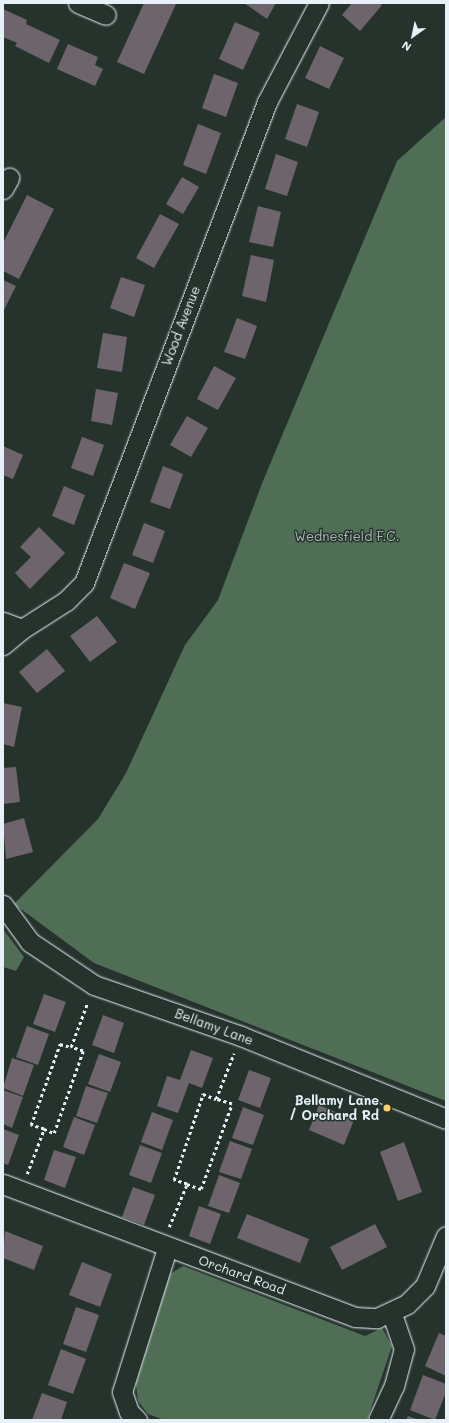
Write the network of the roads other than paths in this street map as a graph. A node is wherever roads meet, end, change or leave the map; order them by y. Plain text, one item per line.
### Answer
1 (78, 3) edge
2 (319, 3) edge
3 (106, 16) dead end
4 (3, 622) edge
5 (22, 628) junction
6 (3, 645) edge
7 (3, 906) edge
8 (446, 1119) edge
9 (3, 1184) edge
10 (446, 1236) edge
11 (164, 1247) junction
12 (391, 1312) junction
13 (137, 1420) edge
14 (378, 1420) edge

1 - 3 street
2 - 5 street, Wood Avenue
4 - 5 street
5 - 6 street, Wood Avenue
7 - 8 street, Bellamy Lane
9 - 11 street, Orchard Road
10 - 12 street, Orchard Road
11 - 12 street, Orchard Road
11 - 13 street
12 - 14 street

